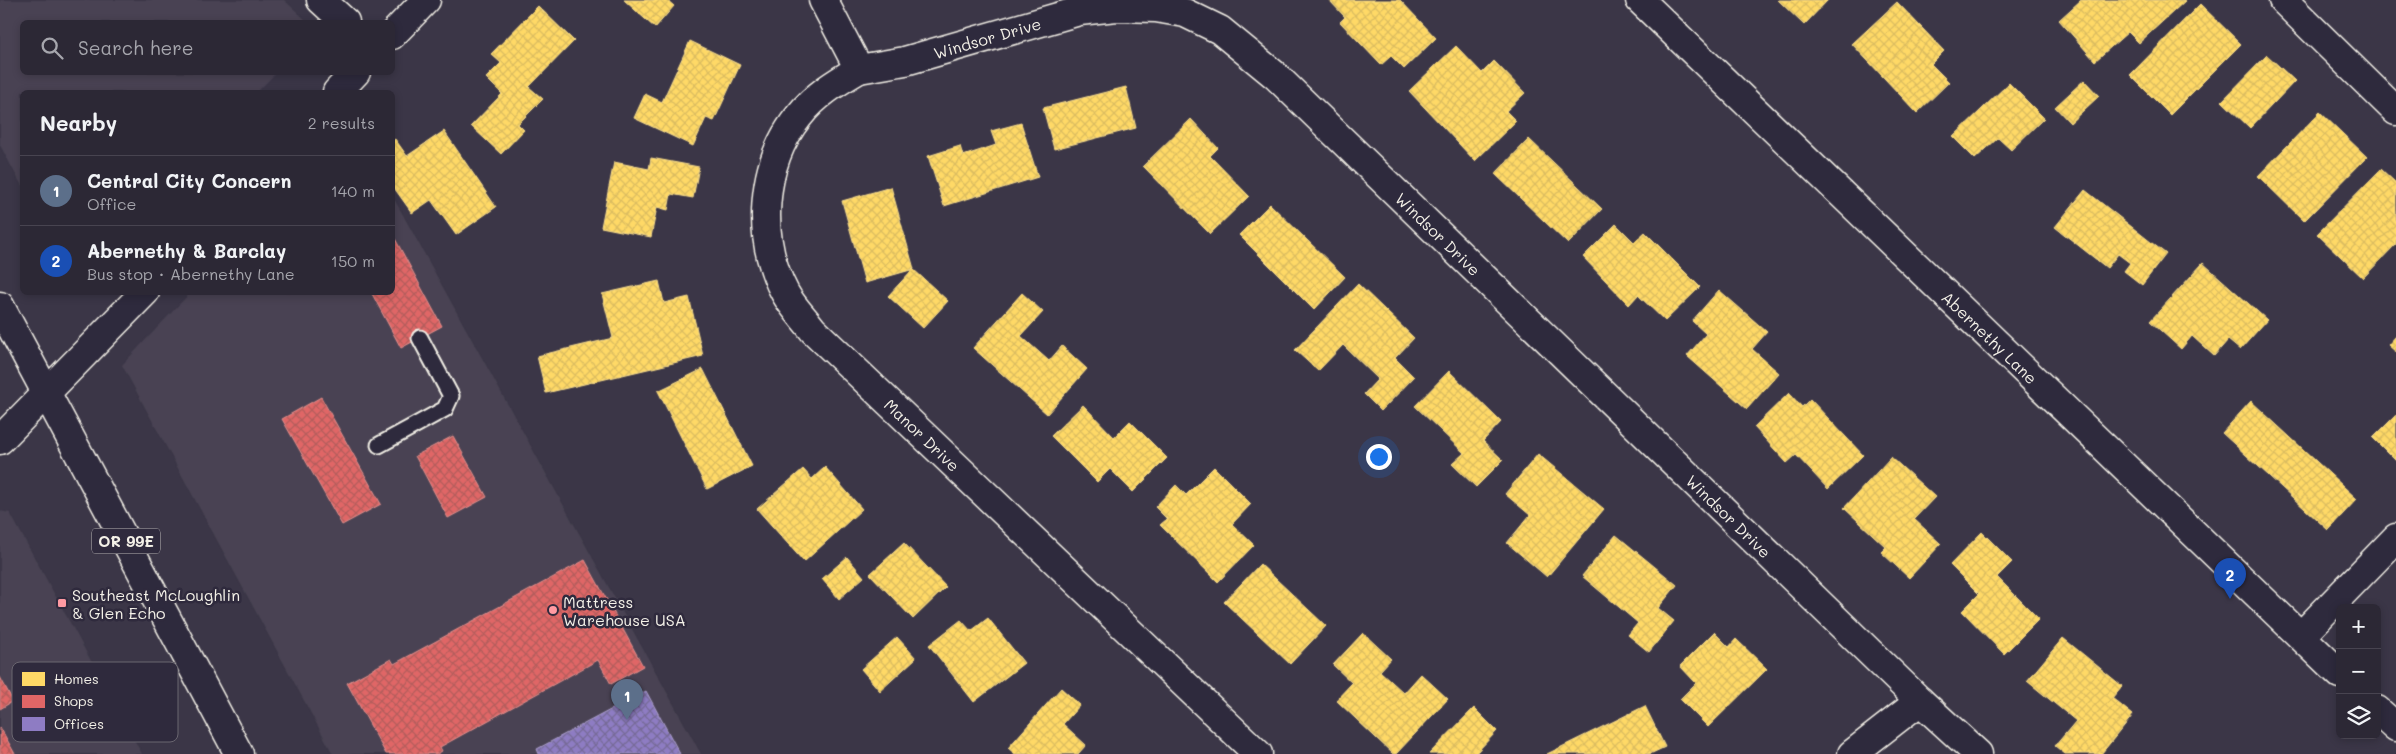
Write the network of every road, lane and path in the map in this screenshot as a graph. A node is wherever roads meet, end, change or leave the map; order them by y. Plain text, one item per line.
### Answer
1 (321, 0) edge
2 (426, 0) edge
3 (823, 0) edge
4 (1640, 0) edge
5 (2283, 0) edge
6 (343, 20) edge
7 (395, 32) edge
8 (859, 69) junction
9 (353, 75) edge
10 (339, 90) edge
11 (2396, 111) edge
12 (141, 295) edge
13 (0, 306) edge
14 (420, 338) dead end
15 (47, 393) junction
16 (0, 440) edge
17 (379, 445) dead end
18 (2396, 538) edge
19 (2301, 636) junction
20 (2336, 670) edge
21 (1920, 701) junction
22 (2381, 714) edge
23 (2396, 728) edge
24 (240, 754) edge
25 (1258, 754) edge
26 (1852, 754) edge
27 (1978, 754) edge

1 - 6 street
2 - 7 street
3 - 8 street
4 - 19 street, Abernethy Lane
5 - 11 street
8 - 21 street, Windsor Drive
8 - 25 street, Manor Drive
9 - 10 street
12 - 15 street
13 - 15 street, OR 99E
14 - 17 lane
15 - 16 street
15 - 24 street, OR 99E
18 - 19 street
19 - 20 street, Abernethy Lane
21 - 26 street
21 - 27 street, Windsor Drive
22 - 23 street

